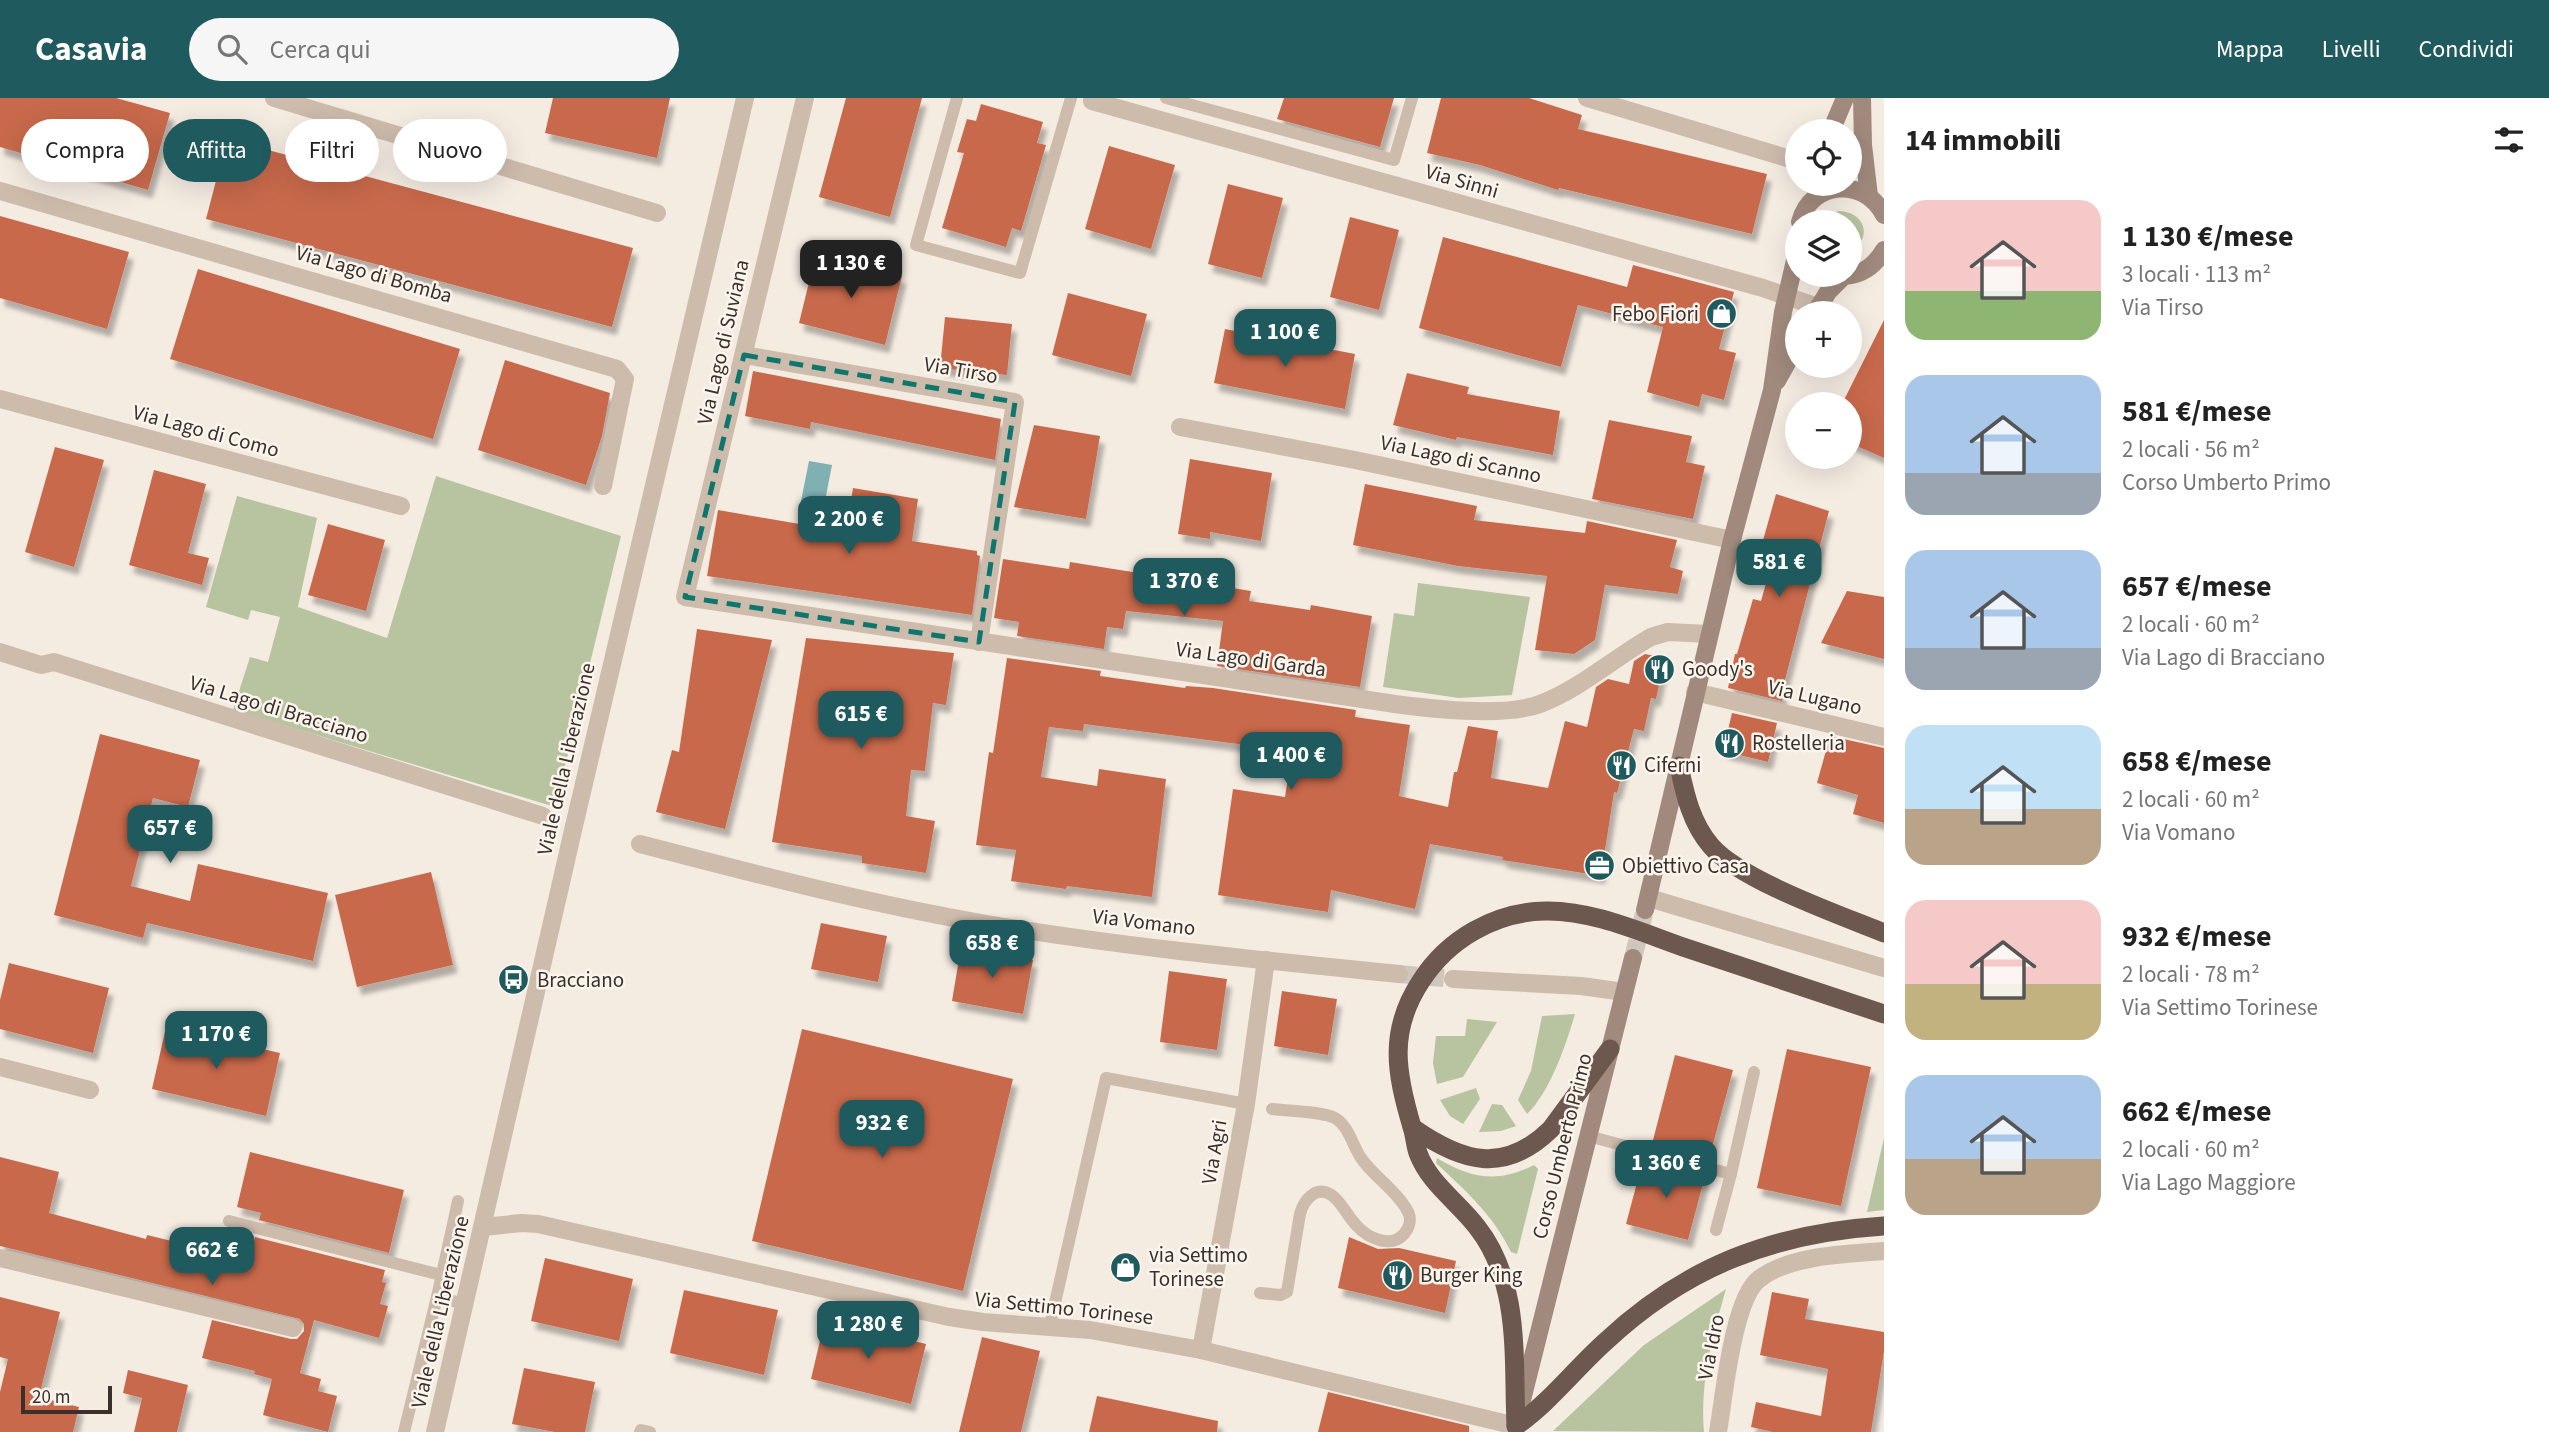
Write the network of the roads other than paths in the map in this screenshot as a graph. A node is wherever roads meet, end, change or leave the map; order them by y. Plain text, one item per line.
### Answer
1 (274, 98) edge
2 (745, 98) edge
3 (805, 98) edge
4 (957, 98) edge
5 (1070, 98) edge
6 (1166, 98) edge
7 (1412, 98) edge
8 (1587, 98) edge
9 (1845, 98) edge
10 (1861, 98) edge
11 (1087, 99) edge
12 (1836, 119) edge
13 (1785, 157) edge
14 (0, 191) edge
15 (1862, 192) edge
16 (1869, 196) junction
17 (657, 213) dead end
18 (1884, 215) edge
19 (1884, 250) edge
20 (1862, 272) edge
21 (1788, 287) edge
22 (1786, 295) junction
23 (1798, 301) edge
24 (744, 355) junction
25 (1785, 367) edge
26 (1772, 390) junction
27 (0, 399) edge
28 (1180, 427) dead end
29 (603, 486) dead end
30 (401, 506) dead end
31 (1732, 540) junction
32 (685, 597) joint
33 (1709, 634) junction
34 (979, 642) junction
35 (0, 652) edge
36 (1695, 692) junction
37 (1884, 737) edge
38 (1679, 766) junction
39 (543, 816) dead end
40 (640, 844) dead end
41 (1647, 904) joint
42 (1884, 933) edge
43 (1633, 958) tunnel mouth
44 (1266, 960) junction
45 (1884, 968) edge
46 (1399, 974) tunnel mouth
47 (1452, 979) tunnel mouth
48 (1624, 992) junction
49 (1884, 1014) edge
50 (1610, 1049) junction
51 (0, 1067) edge
52 (1754, 1072) dead end
53 (90, 1090) dead end
54 (1246, 1104) junction
55 (1272, 1109) dead end
56 (1413, 1128) junction
57 (1588, 1136) junction
58 (1731, 1174) junction
59 (458, 1201) dead end
60 (229, 1222) dead end
61 (1884, 1226) edge
62 (484, 1227) junction
63 (1716, 1230) dead end
64 (1884, 1251) edge
65 (0, 1258) edge
66 (441, 1275) junction
67 (1260, 1293) dead end
68 (437, 1297) junction
69 (466, 1304) junction
70 (1050, 1325) junction
71 (293, 1328) dead end
72 (1201, 1350) junction
73 (1516, 1426) junction
74 (404, 1432) edge
75 (435, 1432) edge
76 (640, 1432) edge
77 (650, 1432) edge
78 (1718, 1432) edge

1 - 17 street
2 - 62 street, Viale della Liberazione
3 - 24 street, Via Lago di Suviana
4 - 5 lane
6 - 7 lane
8 - 13 street
9 - 12 main road
10 - 16 main road
11 - 22 street, Via Sinni
14 - 29 street, Via Lago di Bomba
15 - 16 main road
16 - 18 main road
19 - 20 main road
21 - 22 main road
22 - 23 street, Via Sinni
22 - 26 main road
24 - 32 street, Via Lago di Suviana
24 - 34 street, Via Tirso
25 - 26 main road
26 - 31 main road
27 - 30 street, Via Lago di Como
28 - 31 street, Via Lago di Scanno
31 - 33 main road
32 - 34 street, Via Lago di Garda
33 - 34 street, Via Lago di Garda
33 - 36 main road
35 - 39 street, Via Lago di Bracciano
36 - 37 street, Via Lugano
36 - 38 main road
38 - 41 main road
38 - 42 highway
40 - 44 street, Via Vomano
41 - 45 street
43 - 48 main road, Corso Umberto Primo
44 - 46 street, Via Vomano
44 - 54 street, Via Agri
47 - 48 street
48 - 50 main road, Corso Umberto Primo
49 - 56 highway
50 - 56 highway
50 - 57 main road, Corso Umberto Primo
51 - 53 street
52 - 58 lane
54 - 70 lane
54 - 72 street, Via Agri
55 - 67 lane
56 - 73 highway
57 - 58 lane
57 - 73 main road, Corso Umberto Primo
58 - 63 lane
59 - 66 lane
60 - 66 lane
61 - 73 highway
62 - 69 street, Viale della Liberazione
62 - 70 street, Via Settimo Torinese
64 - 78 street, Via Idro
65 - 71 street
66 - 68 lane
68 - 69 lane
68 - 74 lane
69 - 75 street, Viale della Liberazione
70 - 72 street, Via Settimo Torinese
72 - 73 street, Via Settimo Torinese
76 - 77 lane

